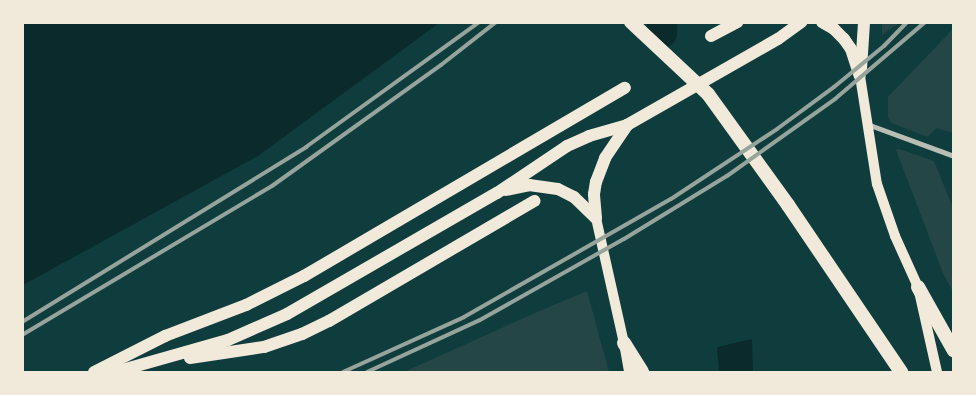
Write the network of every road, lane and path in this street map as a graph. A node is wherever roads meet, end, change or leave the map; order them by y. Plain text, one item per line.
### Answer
1 (631, 22) edge
2 (737, 22) edge
3 (801, 22) edge
4 (822, 22) edge
5 (864, 22) edge
6 (711, 36) dead end
7 (860, 76) junction
8 (700, 84) junction
9 (625, 88) dead end
10 (867, 124) junction
11 (627, 125) junction
12 (954, 156) edge
13 (496, 193) junction
14 (534, 201) dead end
15 (596, 218) junction
16 (918, 287) junction
17 (624, 343) junction
18 (954, 352) edge
19 (146, 364) junction
20 (94, 372) edge
21 (115, 372) edge
22 (629, 372) edge
23 (642, 372) edge
24 (901, 372) edge
25 (937, 372) edge

1 - 8 highway
2 - 6 main road
3 - 8 main road
4 - 7 main road
5 - 7 main road
7 - 10 main road
8 - 11 main road
8 - 24 highway
9 - 20 main road
10 - 12 street
10 - 16 main road
11 - 13 main road
11 - 15 main road
13 - 15 main road
13 - 19 main road
14 - 19 main road
15 - 17 main road
16 - 18 highway
16 - 25 main road
17 - 22 main road
17 - 23 highway
19 - 21 main road

